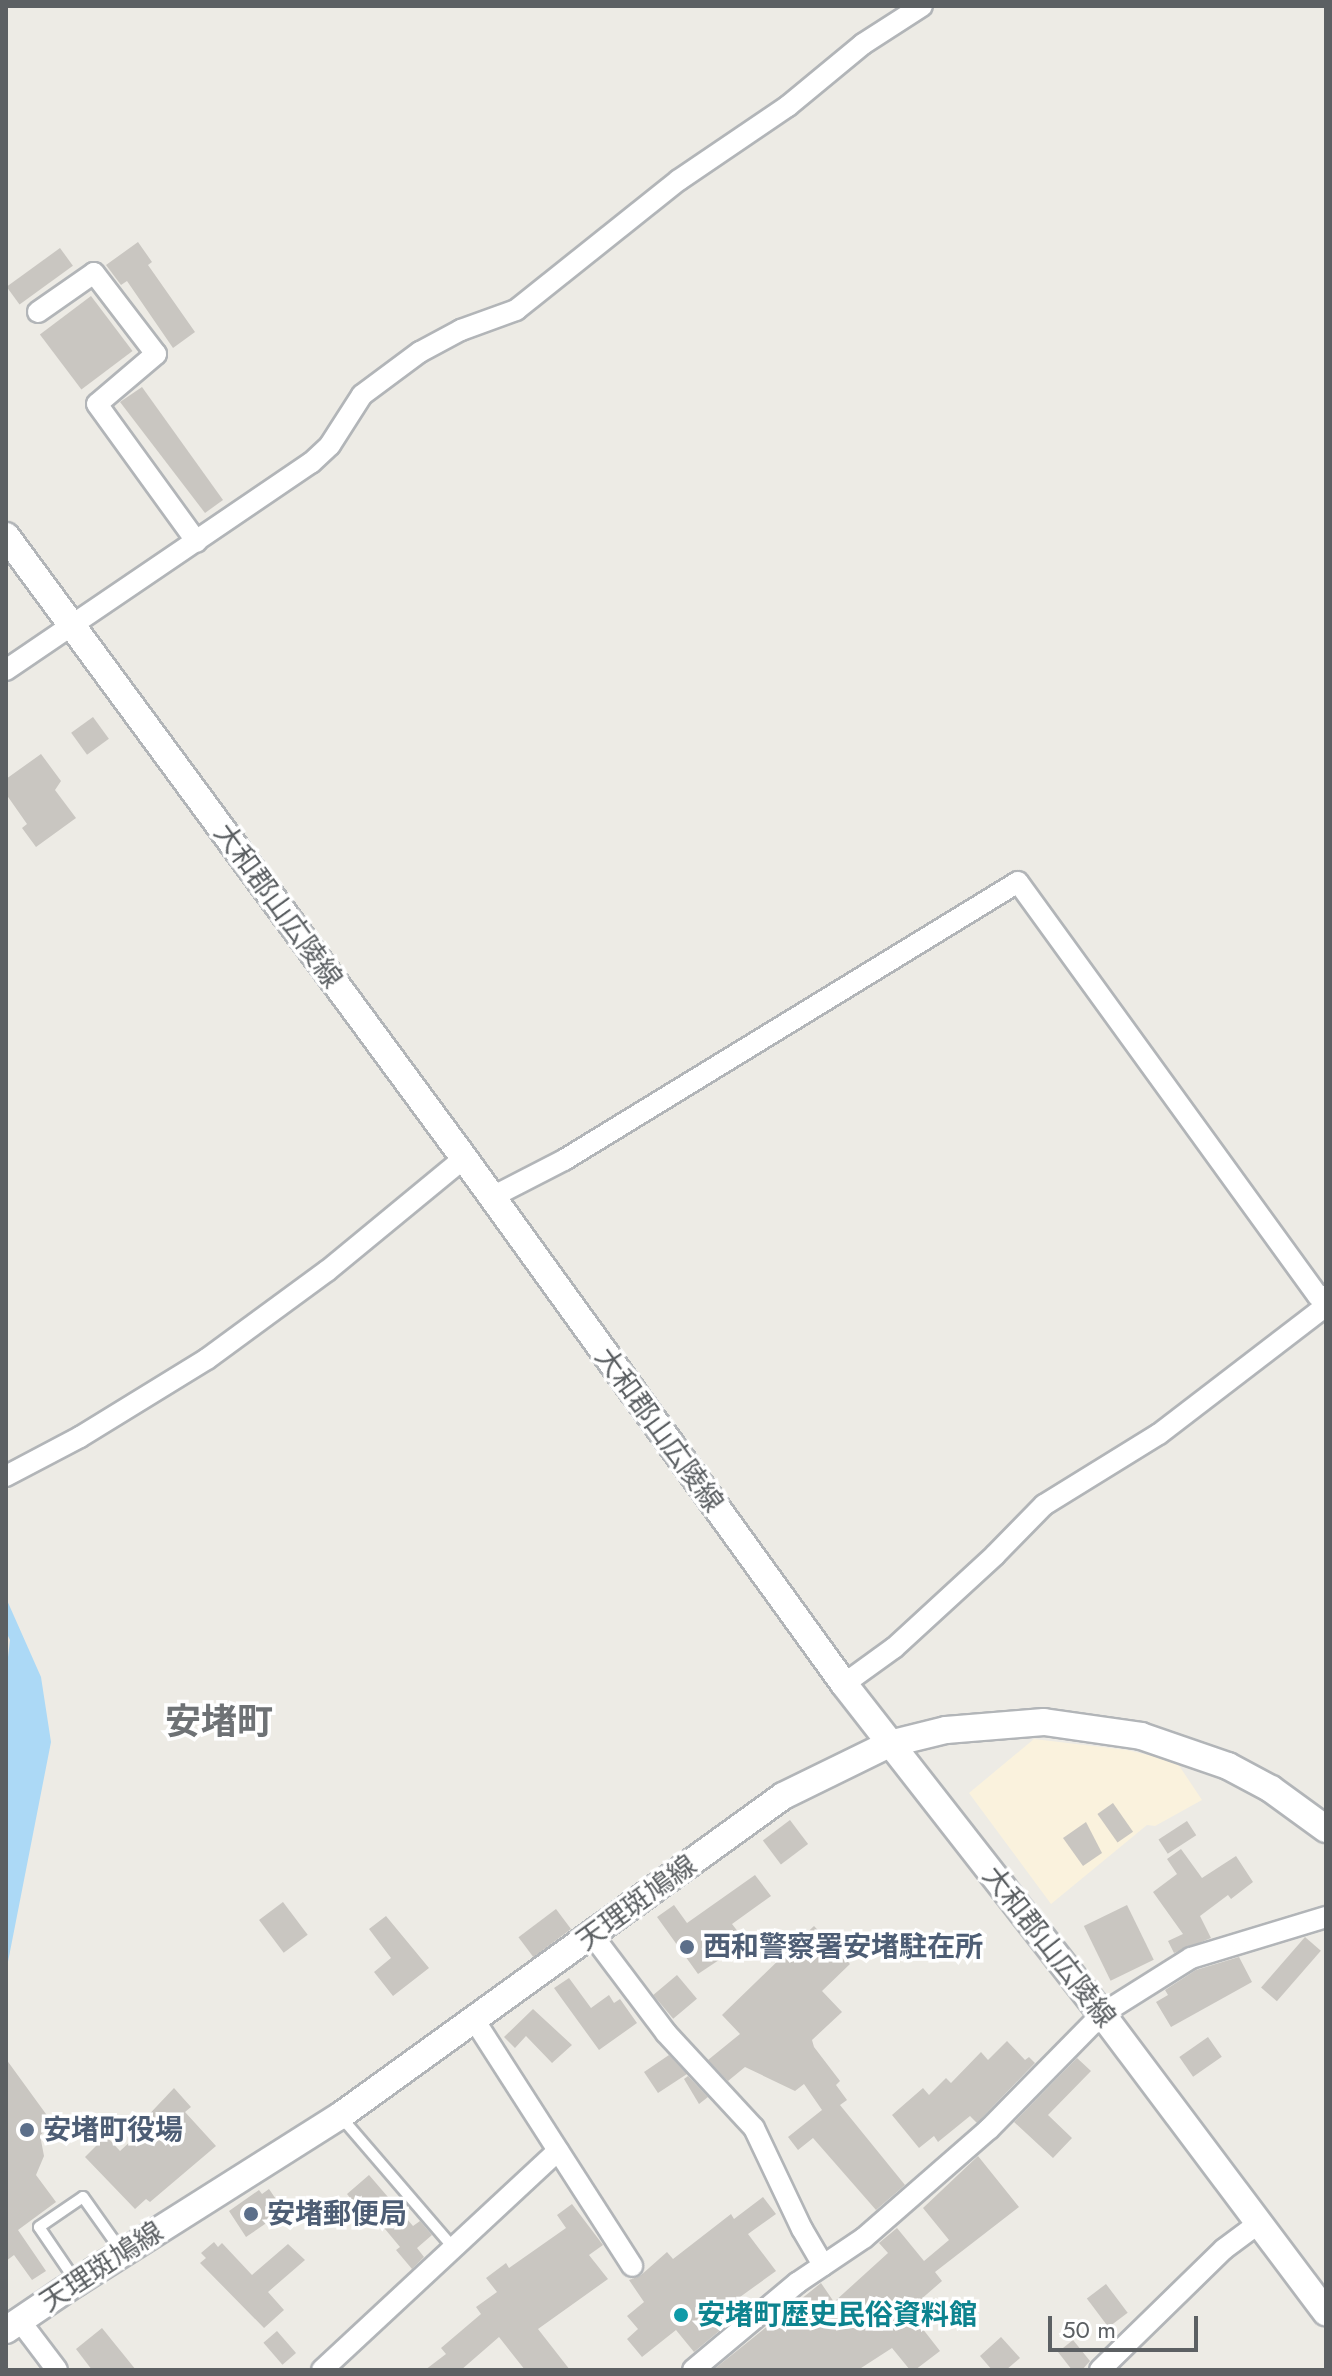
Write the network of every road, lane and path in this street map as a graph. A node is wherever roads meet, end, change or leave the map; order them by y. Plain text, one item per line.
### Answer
1 (922, 6) edge
2 (38, 312) dead end
3 (6, 536) edge
4 (197, 542) junction
5 (73, 626) junction
6 (6, 670) edge
7 (464, 1158) junction
8 (492, 1197) junction
9 (1326, 1296) edge
10 (1326, 1306) edge
11 (6, 1476) edge
12 (844, 1684) junction
13 (889, 1744) junction
14 (1326, 1829) edge
15 (1326, 1917) edge
16 (593, 1936) junction
17 (1102, 2014) junction
18 (475, 2021) junction
19 (340, 2116) junction
20 (558, 2151) junction
21 (1259, 2223) junction
22 (453, 2247) junction
23 (123, 2253) junction
24 (823, 2265) junction
25 (632, 2266) dead end
26 (77, 2282) junction
27 (1326, 2312) edge
28 (12, 2321) edge
29 (57, 2370) edge
30 (322, 2370) edge
31 (693, 2370) edge
32 (1100, 2370) edge

1 - 4 street
2 - 4 street
3 - 5 main road, 大和郡山広陵線
4 - 5 street
5 - 6 street
5 - 7 main road, 大和郡山広陵線
7 - 8 main road, 大和郡山広陵線
7 - 11 street
8 - 9 street
8 - 12 main road, 大和郡山広陵線
10 - 12 street
12 - 13 main road, 大和郡山広陵線
13 - 14 main road, 天理斑鳩線
13 - 16 main road, 天理斑鳩線
13 - 17 main road, 大和郡山広陵線
15 - 17 street
16 - 18 main road, 天理斑鳩線
16 - 24 street
17 - 21 main road, 大和郡山広陵線
17 - 24 street
18 - 19 main road, 天理斑鳩線
18 - 20 street
19 - 22 lane
19 - 23 main road, 天理斑鳩線
20 - 22 street
20 - 25 street
21 - 27 main road, 大和郡山広陵線
21 - 32 street
22 - 30 street
23 - 26 main road, 天理斑鳩線
23 - 26 lane
24 - 31 street
26 - 28 main road, 天理斑鳩線
28 - 29 street

